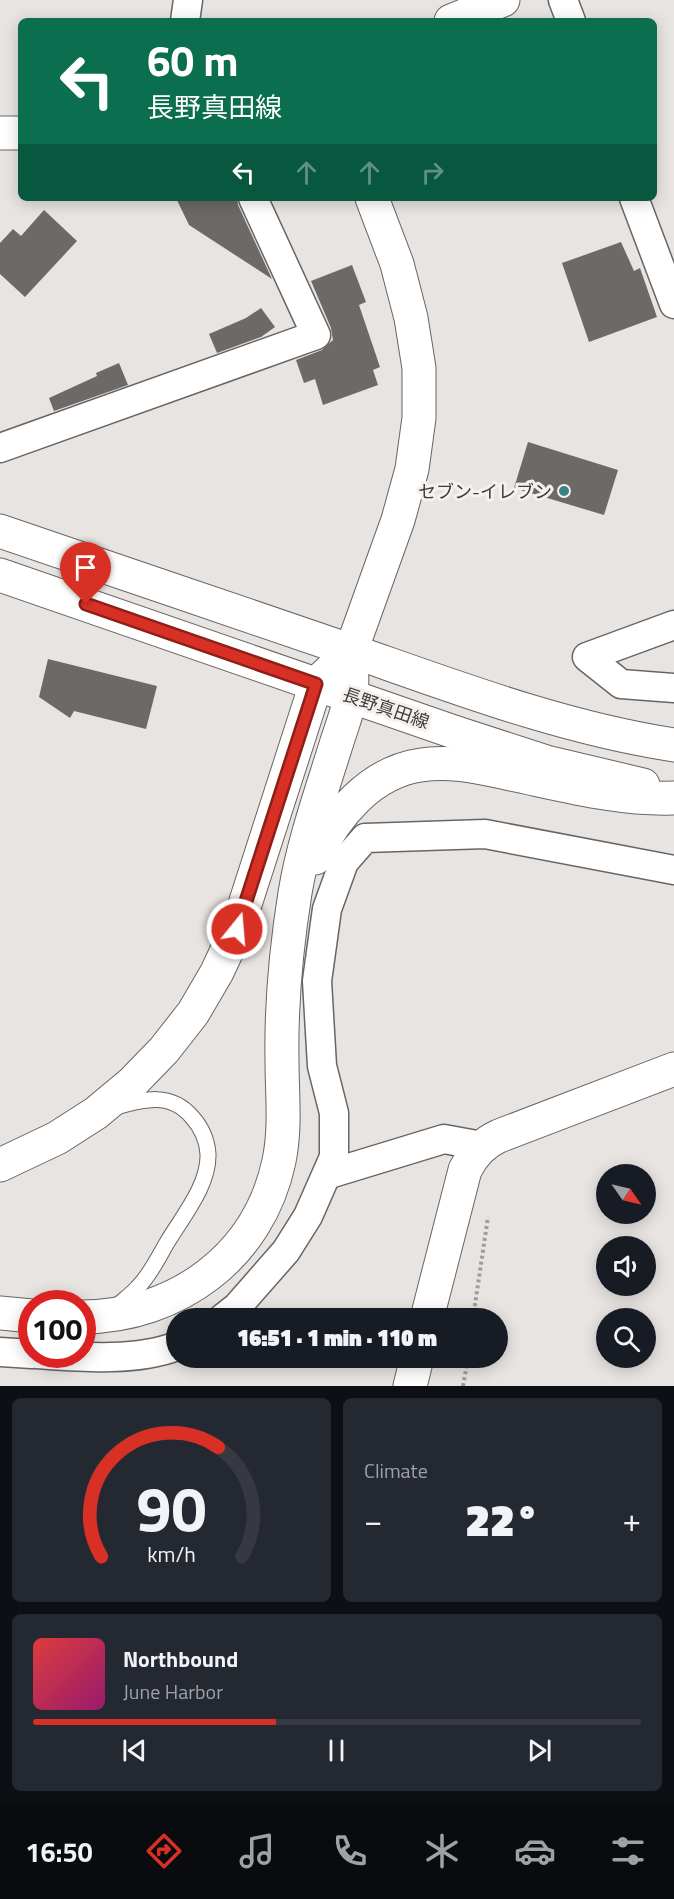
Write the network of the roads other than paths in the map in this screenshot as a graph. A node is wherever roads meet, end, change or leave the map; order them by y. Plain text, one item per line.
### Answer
1 (188, 0) edge
2 (503, 0) edge
3 (563, 0) edge
4 (185, 18) edge
5 (458, 18) edge
6 (570, 18) edge
7 (18, 132) edge
8 (0, 134) edge
9 (254, 201) edge
10 (373, 201) edge
11 (635, 201) edge
12 (674, 304) edge
13 (0, 448) edge
14 (0, 531) edge
15 (0, 575) edge
16 (674, 625) edge
17 (351, 651) junction
18 (316, 684) junction
19 (674, 688) edge
20 (351, 695) junction
21 (674, 745) edge
22 (674, 790) edge
23 (674, 798) edge
24 (674, 870) edge
25 (290, 921) junction
26 (674, 1069) edge
27 (96, 1113) junction
28 (482, 1146) junction
29 (0, 1165) edge
30 (326, 1175) junction
31 (235, 1308) edge
32 (430, 1308) edge
33 (0, 1313) edge
34 (18, 1315) edge
35 (96, 1315) edge
36 (96, 1317) edge
37 (166, 1350) edge
38 (0, 1352) edge
39 (18, 1353) edge
40 (96, 1356) edge
41 (414, 1368) edge
42 (410, 1386) edge

1 - 4 street
2 - 5 main road
3 - 6 street
7 - 8 main road
9 - 13 street
10 - 17 main road
11 - 12 street
14 - 17 main road
15 - 18 main road, 長野真田線
16 - 19 street
17 - 18 main road
17 - 20 main road
17 - 21 main road
18 - 20 main road, 長野真田線
18 - 27 main road
20 - 22 main road, 長野真田線
20 - 25 main road
23 - 25 main road
24 - 30 street
25 - 36 main road
26 - 28 main road
27 - 29 main road
27 - 35 lane
28 - 30 street
28 - 32 main road
30 - 31 street
33 - 34 main road
37 - 40 street
38 - 39 street
41 - 42 main road

